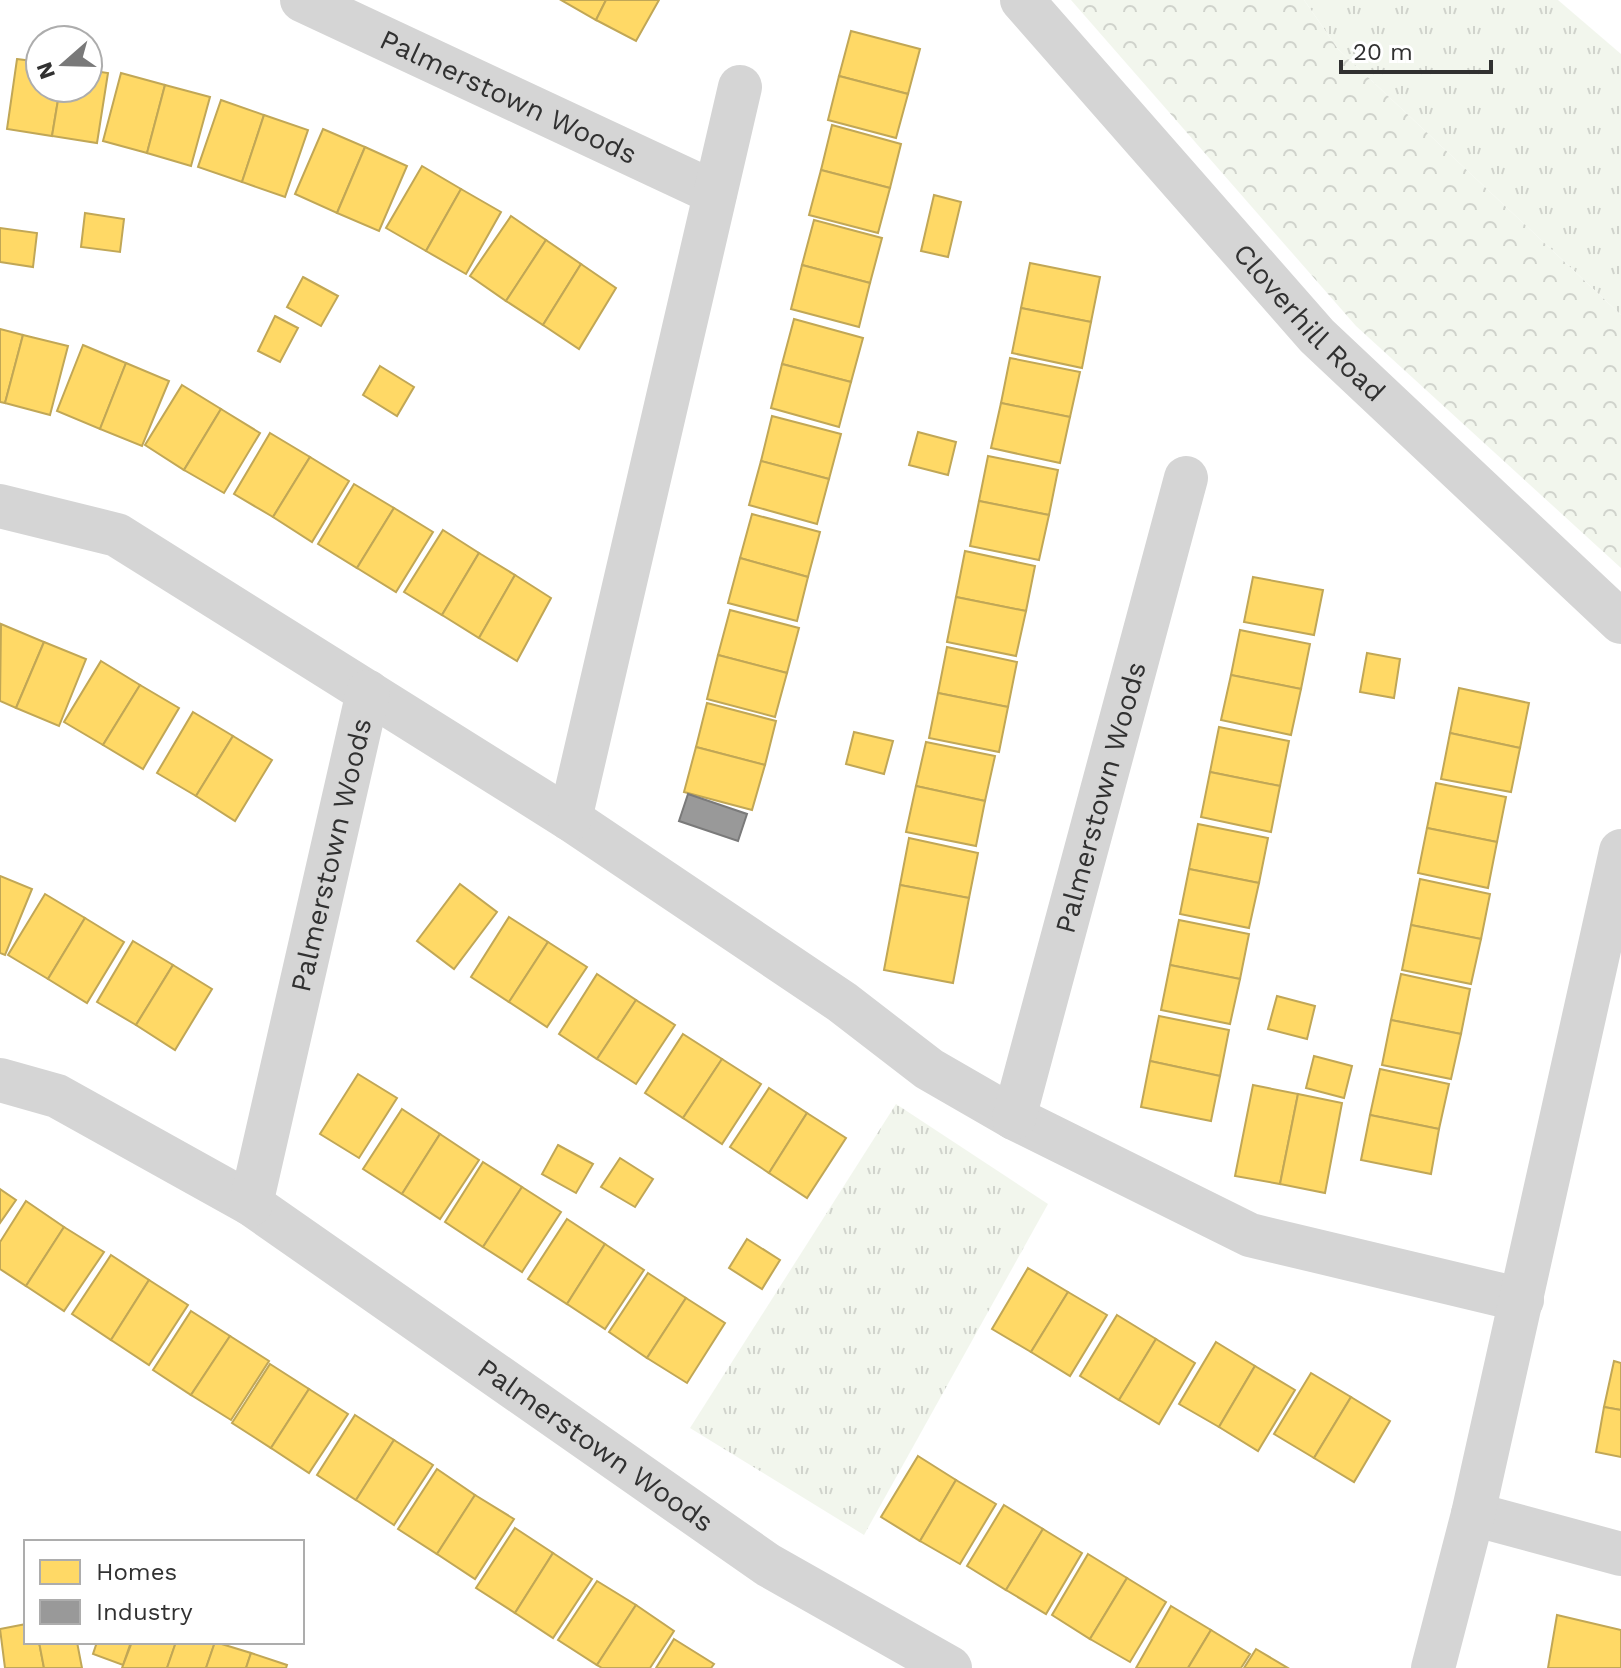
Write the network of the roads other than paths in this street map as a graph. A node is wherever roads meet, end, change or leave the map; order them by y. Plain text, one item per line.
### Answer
1 (302, 0) edge
2 (1022, 0) edge
3 (740, 87) dead end
4 (715, 193) junction
5 (1186, 478) dead end
6 (0, 506) edge
7 (1621, 622) edge
8 (368, 692) junction
9 (570, 819) junction
10 (1621, 851) edge
11 (0, 1080) edge
12 (1014, 1118) junction
13 (251, 1204) junction
14 (1522, 1300) junction
15 (1473, 1514) junction
16 (1621, 1554) edge
17 (950, 1668) edge
18 (1433, 1668) edge

1 - 4 street, Palmerstown Woods
2 - 7 street, Cloverhill Road
3 - 4 street
4 - 9 street
5 - 12 street, Palmerstown Woods
6 - 8 street, Palmerstown Woods
8 - 9 street, Palmerstown Woods
8 - 13 street, Palmerstown Woods
9 - 12 street, Palmerstown Woods
10 - 14 street
11 - 13 street, Palmerstown Woods
12 - 14 street, Palmerstown Woods
13 - 17 street, Palmerstown Woods
14 - 15 street
15 - 16 street
15 - 18 street

